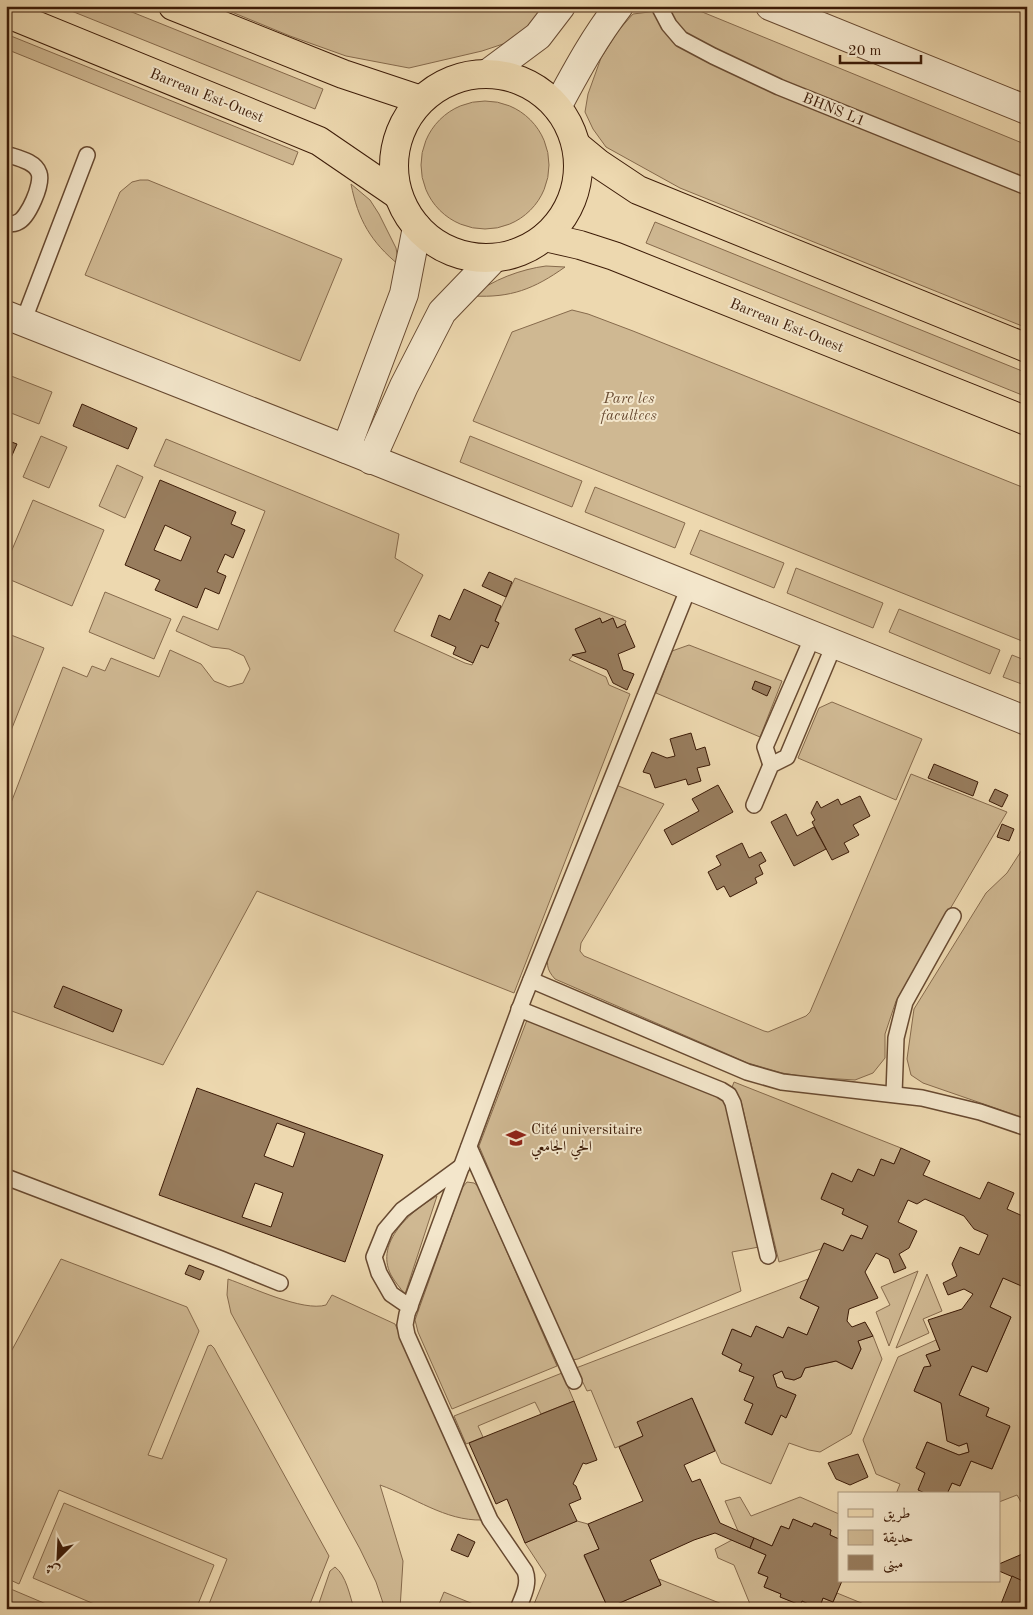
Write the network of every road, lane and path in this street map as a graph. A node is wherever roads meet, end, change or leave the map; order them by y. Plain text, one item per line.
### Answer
1 (173, 6) edge
2 (561, 6) edge
3 (619, 6) edge
4 (659, 6) edge
5 (668, 6) edge
6 (770, 6) edge
7 (6, 12) edge
8 (488, 74) junction
9 (421, 100) junction
10 (557, 107) junction
11 (1027, 110) edge
12 (576, 145) junction
13 (6, 154) edge
14 (87, 155) dead end
15 (1027, 178) edge
16 (1027, 187) edge
17 (398, 195) junction
18 (6, 224) edge
19 (417, 227) junction
20 (545, 237) junction
21 (494, 258) junction
22 (15, 319) edge
23 (1027, 348) edge
24 (1027, 421) edge
25 (346, 449) junction
26 (371, 460) junction
27 (689, 586) junction
28 (824, 640) junction
29 (1027, 722) edge
30 (771, 766) junction
31 (754, 804) dead end
32 (953, 916) dead end
33 (531, 980) junction
34 (519, 1009) junction
35 (894, 1094) junction
36 (1027, 1128) edge
37 (468, 1147) junction
38 (462, 1166) junction
39 (6, 1177) edge
40 (768, 1256) dead end
41 (280, 1283) dead end
42 (410, 1307) junction
43 (574, 1381) dead end
44 (518, 1609) edge

1 - 9 main road
2 - 8 street
3 - 10 street
4 - 16 lane, BHNS L1
5 - 15 lane, BHNS L1
6 - 11 street
7 - 17 main road, Barreau Est-Ouest
8 - 9 main road
8 - 10 main road
9 - 17 main road
10 - 12 main road
12 - 20 main road
12 - 23 main road
13 - 18 lane
14 - 22 lane
17 - 19 main road
19 - 21 main road
19 - 25 street
20 - 21 main road
20 - 24 main road, Barreau Est-Ouest
21 - 26 street
22 - 25 street
25 - 26 street
26 - 27 street
27 - 28 street
27 - 33 lane
28 - 29 street
28 - 30 lane
28 - 30 lane
30 - 31 lane
32 - 35 lane
33 - 34 lane
33 - 35 lane
34 - 37 lane
34 - 40 lane
35 - 36 lane
37 - 38 lane
37 - 43 lane
38 - 42 lane
38 - 42 lane
39 - 41 lane
42 - 44 lane

